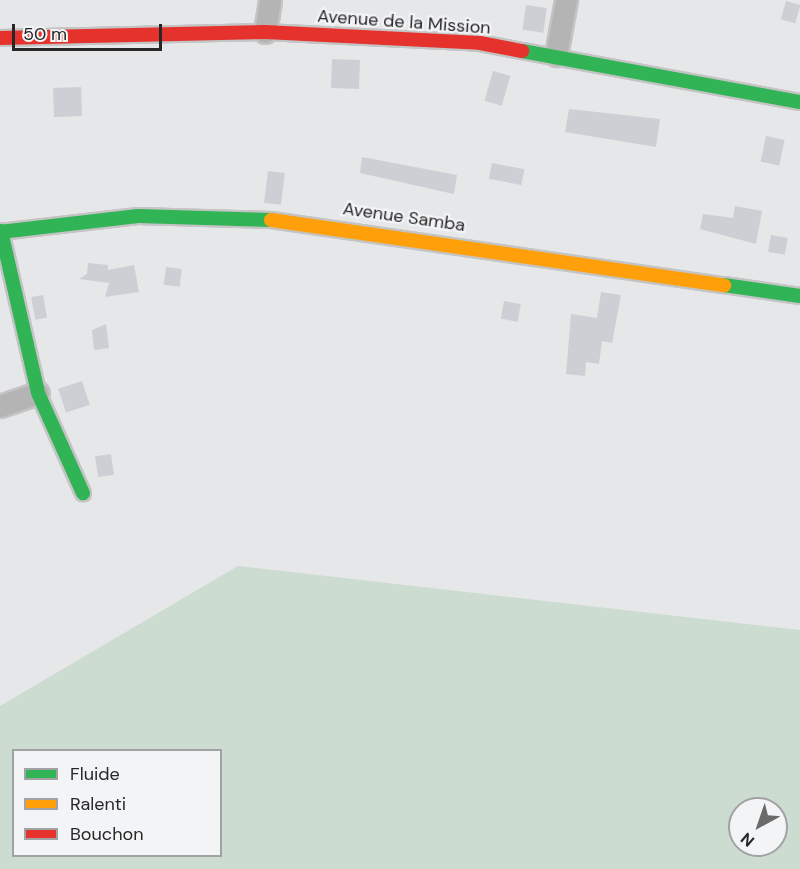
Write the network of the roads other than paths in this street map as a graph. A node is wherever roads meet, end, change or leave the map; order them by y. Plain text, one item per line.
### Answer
1 (270, 0) edge
2 (566, 0) edge
3 (265, 32) junction
4 (0, 38) edge
5 (556, 55) junction
6 (800, 102) edge
7 (1, 232) edge
8 (800, 296) edge
9 (38, 393) junction
10 (0, 406) edge
11 (83, 493) dead end

1 - 3 street
2 - 5 street
3 - 4 street, Avenue de la Mission
3 - 5 street, Avenue de la Mission
5 - 6 street, Avenue de la Mission
7 - 8 street, Avenue Samba
7 - 9 street
9 - 10 street
9 - 11 street

